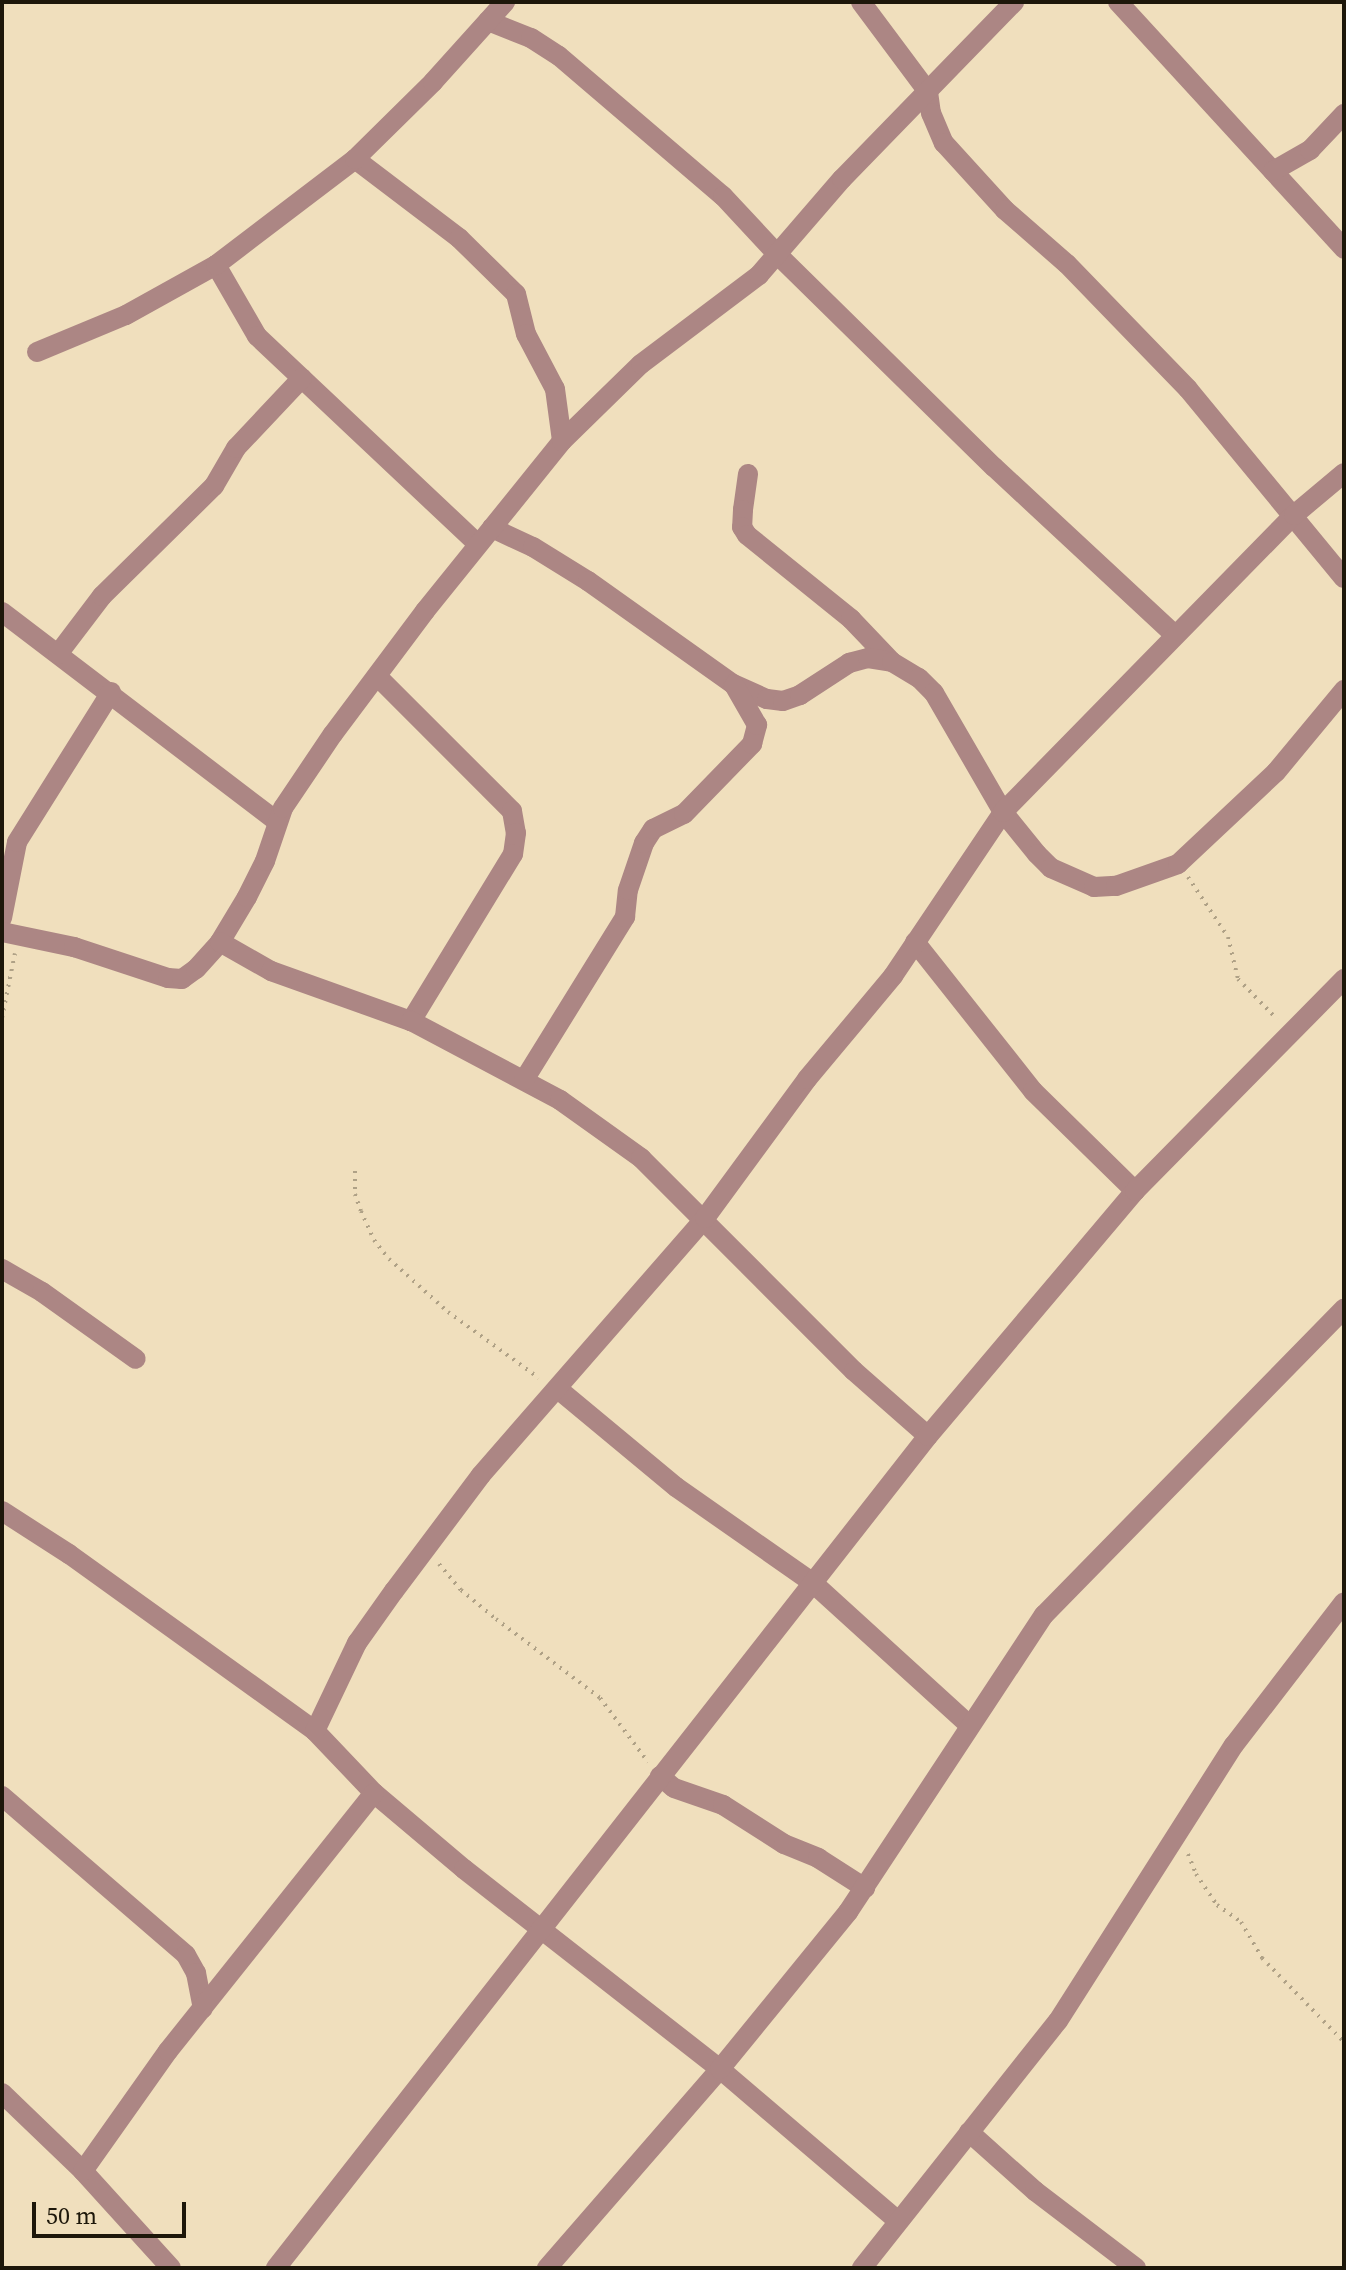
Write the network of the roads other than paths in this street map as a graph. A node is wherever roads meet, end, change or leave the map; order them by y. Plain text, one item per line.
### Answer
1 (505, 2) edge
2 (861, 2) edge
3 (1014, 2) edge
4 (1118, 2) edge
5 (488, 21) junction
6 (928, 92) junction
7 (1344, 114) edge
8 (355, 159) junction
9 (1273, 171) junction
10 (1344, 249) edge
11 (778, 255) junction
12 (216, 265) junction
13 (37, 352) dead end
14 (302, 378) junction
15 (562, 441) junction
16 (1344, 473) edge
17 (748, 474) dead end
18 (1294, 515) junction
19 (485, 536) junction
20 (1344, 578) edge
21 (2, 612) edge
22 (1175, 635) junction
23 (58, 654) junction
24 (892, 662) junction
25 (377, 676) junction
26 (733, 684) junction
27 (1344, 690) edge
28 (111, 692) junction
29 (1003, 812) junction
30 (276, 821) junction
31 (2, 918) edge
32 (10, 933) edge
33 (220, 942) junction
34 (915, 942) junction
35 (1344, 979) edge
36 (411, 1021) junction
37 (524, 1080) junction
38 (1135, 1191) junction
39 (705, 1218) junction
40 (2, 1269) edge
41 (1344, 1309) edge
42 (136, 1359) dead end
43 (558, 1389) junction
44 (928, 1436) junction
45 (2, 1511) edge
46 (813, 1583) junction
47 (1344, 1602) edge
48 (970, 1726) junction
49 (315, 1731) junction
50 (660, 1776) junction
51 (374, 1793) junction
52 (2, 1796) edge
53 (865, 1888) junction
54 (544, 1928) junction
55 (203, 2008) junction
56 (720, 2069) junction
57 (2, 2093) edge
58 (969, 2132) junction
59 (83, 2171) junction
60 (898, 2221) junction
61 (171, 2268) edge
62 (276, 2268) edge
63 (547, 2268) edge
64 (862, 2268) edge
65 (1136, 2268) edge

1 - 5 street
2 - 6 street
3 - 6 street
4 - 9 street
5 - 8 street
5 - 11 street
6 - 11 street
6 - 18 street
7 - 9 street
8 - 12 street
8 - 15 street
9 - 10 street
11 - 15 street
11 - 22 street
12 - 13 street
12 - 14 street
14 - 19 street
14 - 23 street
15 - 19 street
16 - 18 street
17 - 24 street
18 - 20 street
18 - 22 street
19 - 25 street
19 - 26 street
21 - 23 street
22 - 29 street
23 - 28 street
24 - 26 street
24 - 29 street
25 - 30 street
25 - 36 street
26 - 37 street
27 - 29 street
28 - 30 street
28 - 31 street
29 - 34 street
30 - 33 street
32 - 33 street
33 - 36 street
34 - 38 street
34 - 39 street
35 - 38 street
36 - 37 street
37 - 39 street
38 - 44 street
39 - 43 street
39 - 44 street
40 - 42 street
41 - 48 street
43 - 46 street
43 - 49 street
44 - 46 street
45 - 49 street
46 - 48 street
46 - 50 street
47 - 58 street
48 - 53 street
49 - 51 street
50 - 53 street
50 - 54 street
51 - 54 street
51 - 55 street
52 - 55 street
53 - 56 street
54 - 56 street
54 - 62 street
55 - 59 street
56 - 60 street
56 - 63 street
57 - 59 street
58 - 60 street
58 - 65 street
59 - 61 street
60 - 64 street

